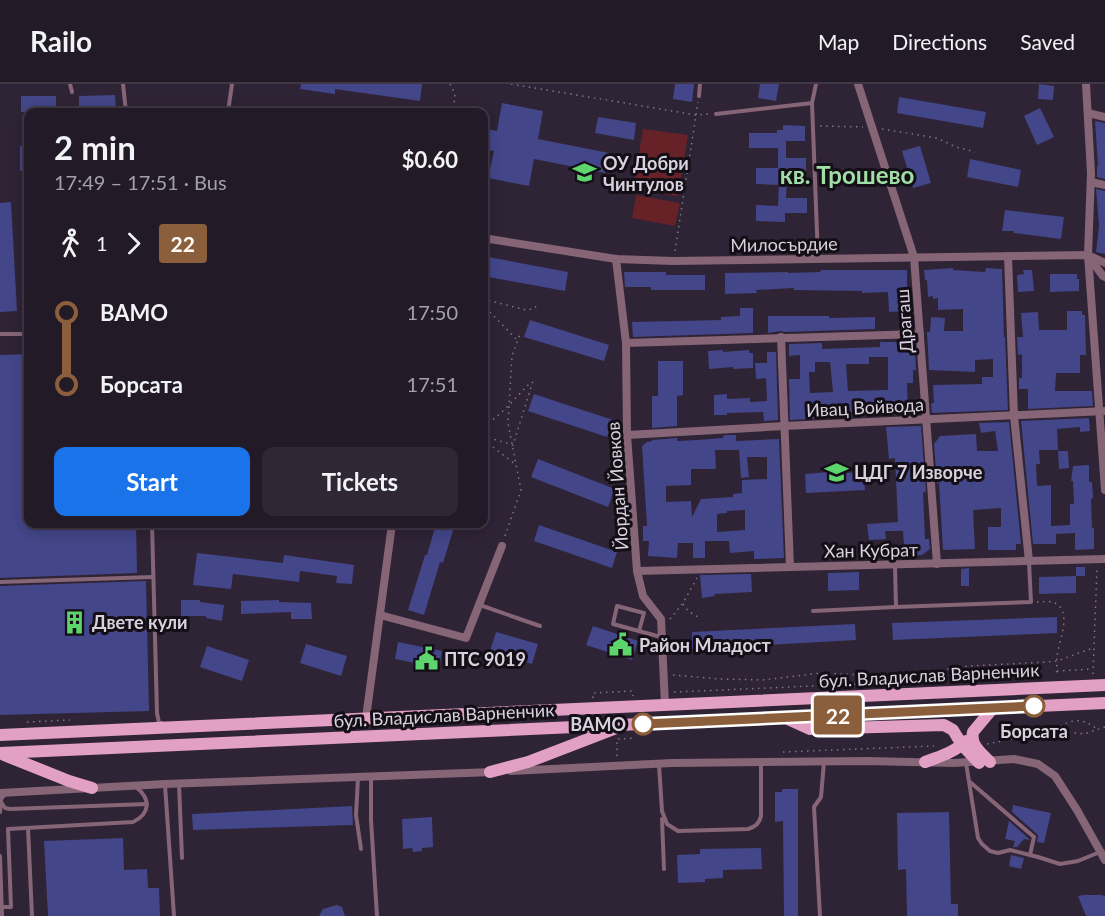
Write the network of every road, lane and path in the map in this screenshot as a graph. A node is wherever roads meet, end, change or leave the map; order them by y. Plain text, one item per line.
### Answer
1 (70, 84) edge
2 (123, 84) edge
3 (232, 84) edge
4 (450, 84) edge
5 (511, 84) edge
6 (700, 84) edge
7 (816, 84) edge
8 (858, 84) edge
9 (1086, 84) edge
10 (72, 92) dead end
11 (699, 96) joint
12 (812, 103) junction
13 (126, 108) edge
14 (229, 108) edge
15 (453, 108) edge
16 (1088, 113) junction
17 (696, 114) junction
18 (716, 114) joint
19 (1105, 117) edge
20 (813, 126) junction
21 (872, 127) junction
22 (975, 152) dead end
23 (1091, 182) junction
24 (1105, 185) edge
25 (488, 239) edge
26 (1088, 255) junction
27 (1008, 256) junction
28 (914, 257) junction
29 (818, 258) junction
30 (616, 259) junction
31 (673, 261) junction
32 (1105, 263) edge
33 (1105, 277) edge
34 (488, 301) edge
35 (538, 305) dead end
36 (488, 309) edge
37 (0, 334) edge
38 (24, 334) edge
39 (520, 334) dead end
40 (920, 334) junction
41 (781, 337) junction
42 (518, 341) junction
43 (626, 343) junction
44 (510, 403) junction
45 (1102, 412) edge
46 (1014, 416) junction
47 (926, 420) junction
48 (488, 423) edge
49 (784, 426) junction
50 (627, 435) junction
51 (488, 438) edge
52 (488, 441) edge
53 (513, 445) junction
54 (488, 446) edge
55 (494, 448) junction
56 (516, 465) junction
57 (1105, 490) edge
58 (152, 528) edge
59 (391, 528) edge
60 (502, 546) joint
61 (1101, 560) edge
62 (1029, 561) junction
63 (937, 564) junction
64 (895, 565) junction
65 (790, 567) junction
66 (701, 570) junction
67 (637, 571) junction
68 (153, 577) junction
69 (0, 582) edge
70 (1031, 602) junction
71 (683, 603) junction
72 (479, 605) junction
73 (896, 608) junction
74 (813, 611) dead end
75 (380, 615) junction
76 (698, 617) dead end
77 (669, 620) dead end
78 (540, 626) dead end
79 (639, 631) junction
80 (661, 638) junction
81 (1093, 648) junction
82 (1057, 661) junction
83 (1092, 669) junction
84 (1056, 671) junction
85 (663, 673) junction
86 (1093, 675) dead end
87 (1056, 676) dead end
88 (1105, 685) edge
89 (633, 696) dead end
90 (594, 699) dead end
91 (1105, 703) edge
92 (665, 705) junction
93 (993, 708) junction
94 (366, 718) junction
95 (784, 718) junction
96 (162, 723) dead end
97 (624, 725) junction
98 (1055, 730) dead end
99 (1097, 730) dead end
100 (972, 732) junction
101 (0, 735) edge
102 (636, 738) dead end
103 (962, 745) junction
104 (0, 753) edge
105 (824, 761) junction
106 (760, 762) junction
107 (925, 762) junction
108 (978, 762) junction
109 (659, 764) junction
110 (617, 766) junction
111 (490, 772) junction
112 (370, 776) junction
113 (358, 777) junction
114 (969, 782) junction
115 (179, 783) junction
116 (165, 784) junction
117 (131, 786) junction
118 (92, 788) junction
119 (3, 796) edge
120 (147, 804) junction
121 (662, 811) junction
122 (0, 812) edge
123 (28, 828) junction
124 (361, 849) dead end
125 (1104, 854) edge
126 (1030, 855) junction
127 (0, 856) edge
128 (182, 858) dead end
129 (664, 869) dead end
130 (2, 907) junction
131 (2, 916) edge
132 (32, 916) edge
133 (174, 916) edge
134 (377, 916) edge
135 (820, 916) edge

1 - 10 lane
2 - 13 lane
3 - 14 lane
4 - 15 path
5 - 17 path
6 - 11 lane
7 - 12 lane
8 - 21 street, Драгаш
9 - 16 street
11 - 17 path
12 - 18 lane
12 - 20 lane
16 - 19 street
16 - 23 street
17 - 18 path
17 - 31 path
20 - 21 path
20 - 29 lane
21 - 22 path
21 - 28 street, Драгаш
23 - 24 street
23 - 26 street
25 - 30 street, Милосърдие
26 - 27 street, Милосърдие
26 - 32 street, Милосърдие
26 - 33 street
26 - 45 street
27 - 28 street, Милосърдие
27 - 46 street
28 - 29 street, Милосърдие
28 - 40 street, Драгаш
29 - 31 street, Милосърдие
30 - 31 street, Милосърдие
30 - 43 street, Йордан Йовков
34 - 35 path
36 - 42 path
37 - 38 lane
39 - 42 path
40 - 41 street
40 - 47 street, Драгаш
41 - 43 street
41 - 49 street
42 - 44 path
43 - 50 street, Йордан Йовков
44 - 48 path
44 - 53 path
44 - 53 path
45 - 46 street, Ивац Войвода
45 - 57 street
46 - 47 street, Ивац Войвода
46 - 62 street
47 - 49 street, Ивац Войвода
47 - 63 street, Драгаш
49 - 50 street, Ивац Войвода
49 - 65 street
50 - 67 street, Йордан Йовков
51 - 53 path
52 - 55 path
53 - 56 path
54 - 55 path
55 - 56 path
56 - 60 path
58 - 68 lane
59 - 75 street
60 - 72 street
61 - 62 street, Хан Кубрат
61 - 81 path
62 - 63 street, Хан Кубрат
62 - 70 lane
63 - 64 street, Хан Кубрат
64 - 65 street, Хан Кубрат
64 - 73 lane
65 - 66 street, Хан Кубрат
66 - 67 street, Хан Кубрат
66 - 71 path
67 - 80 street, Йордан Йовков
68 - 69 lane
68 - 96 lane
70 - 73 lane
70 - 82 path
71 - 76 path
71 - 77 path
72 - 75 street
72 - 78 lane
73 - 74 lane
75 - 94 street
79 - 79 lane
79 - 80 lane
80 - 85 street, Йордан Йовков
81 - 82 path
81 - 83 path
82 - 84 path
82 - 85 path
83 - 84 path
83 - 86 path
84 - 87 path
85 - 92 street, Йордан Йовков
88 - 92 main road, бул. Владислав Варненчик
89 - 90 path
91 - 93 main road, бул. Владислав Варненчик
92 - 94 main road, бул. Владислав Варненчик
93 - 95 main road, бул. Владислав Варненчик
93 - 100 main road
94 - 101 main road, бул. Владислав Варненчик
95 - 97 main road, бул. Владислав Варненчик
95 - 103 main road
97 - 104 main road, бул. Владислав Варненчик
97 - 111 main road
98 - 99 path
100 - 103 main road
100 - 108 main road
102 - 110 path
103 - 107 main road
103 - 108 main road
104 - 118 main road
105 - 106 street
105 - 107 street
105 - 135 lane
106 - 109 street
106 - 121 lane
107 - 108 street
108 - 114 lane
108 - 125 street
109 - 110 street
109 - 121 lane
110 - 111 street
111 - 112 street
112 - 113 street
112 - 134 lane
113 - 115 street
113 - 124 lane
114 - 126 lane
114 - 126 lane
115 - 116 street
115 - 128 lane
116 - 117 street
116 - 133 lane
117 - 118 street
117 - 120 lane
118 - 119 street
119 - 120 lane
119 - 122 lane
120 - 123 lane
121 - 129 lane
123 - 130 lane
123 - 132 lane
125 - 126 lane
127 - 130 lane
130 - 131 lane

